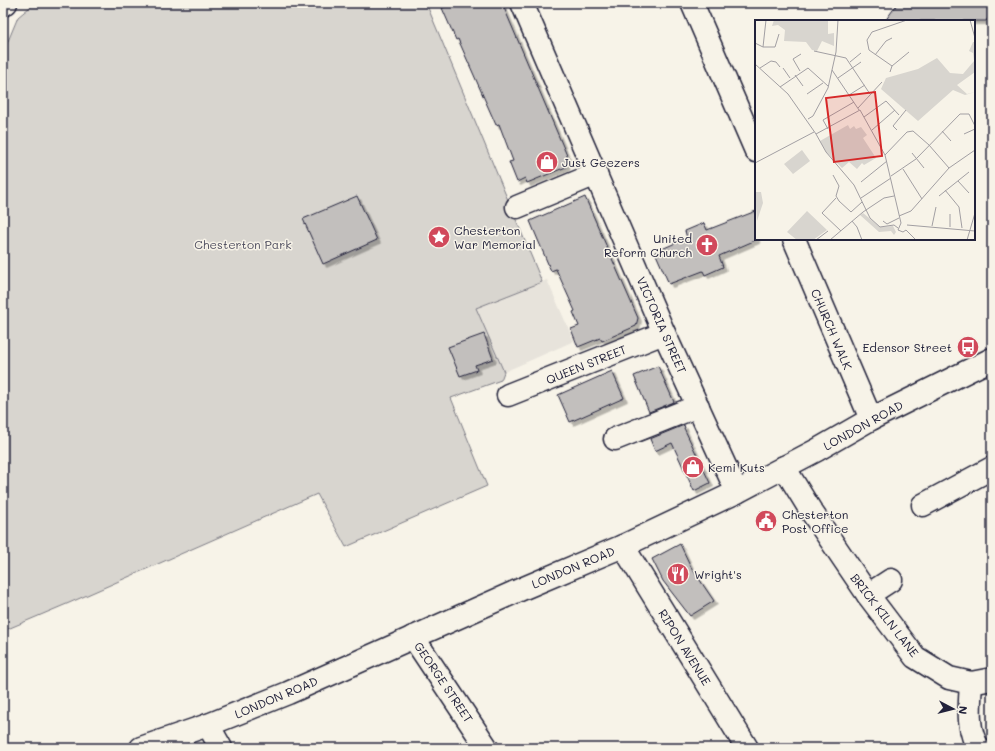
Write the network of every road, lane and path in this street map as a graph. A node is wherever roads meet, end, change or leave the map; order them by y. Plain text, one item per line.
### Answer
1 (6, 3) edge
2 (522, 3) edge
3 (692, 3) edge
4 (3, 5) edge
5 (755, 149) edge
6 (596, 174) junction
7 (517, 207) dead end
8 (794, 240) edge
9 (664, 333) junction
10 (992, 359) edge
11 (508, 395) dead end
12 (698, 406) junction
13 (871, 419) junction
14 (614, 439) dead end
15 (784, 467) junction
16 (992, 468) edge
17 (737, 492) junction
18 (923, 505) dead end
19 (623, 546) junction
20 (891, 580) dead end
21 (868, 595) junction
22 (413, 637) junction
23 (992, 679) edge
24 (971, 683) junction
25 (208, 725) junction
26 (141, 748) edge
27 (221, 748) edge
28 (487, 748) edge
29 (747, 748) edge
30 (979, 748) edge

1 - 4 street
2 - 6 street, VICTORIA STREET
3 - 5 street
6 - 7 street
6 - 9 street, VICTORIA STREET
8 - 13 street, CHURCH WALK
9 - 11 street, QUEEN STREET
9 - 12 street, VICTORIA STREET
10 - 13 street, LONDON ROAD
12 - 14 street
12 - 17 street, VICTORIA STREET
13 - 15 street, LONDON ROAD
15 - 17 street, LONDON ROAD
15 - 21 street, BRICK KILN LANE
16 - 18 street
17 - 19 street, LONDON ROAD
19 - 22 street, LONDON ROAD
19 - 29 street, RIPON AVENUE
20 - 21 street
21 - 24 street, BRICK KILN LANE
22 - 25 street, LONDON ROAD
22 - 28 street, GEORGE STREET
23 - 24 street
24 - 30 street
25 - 26 street, LONDON ROAD
25 - 27 street

